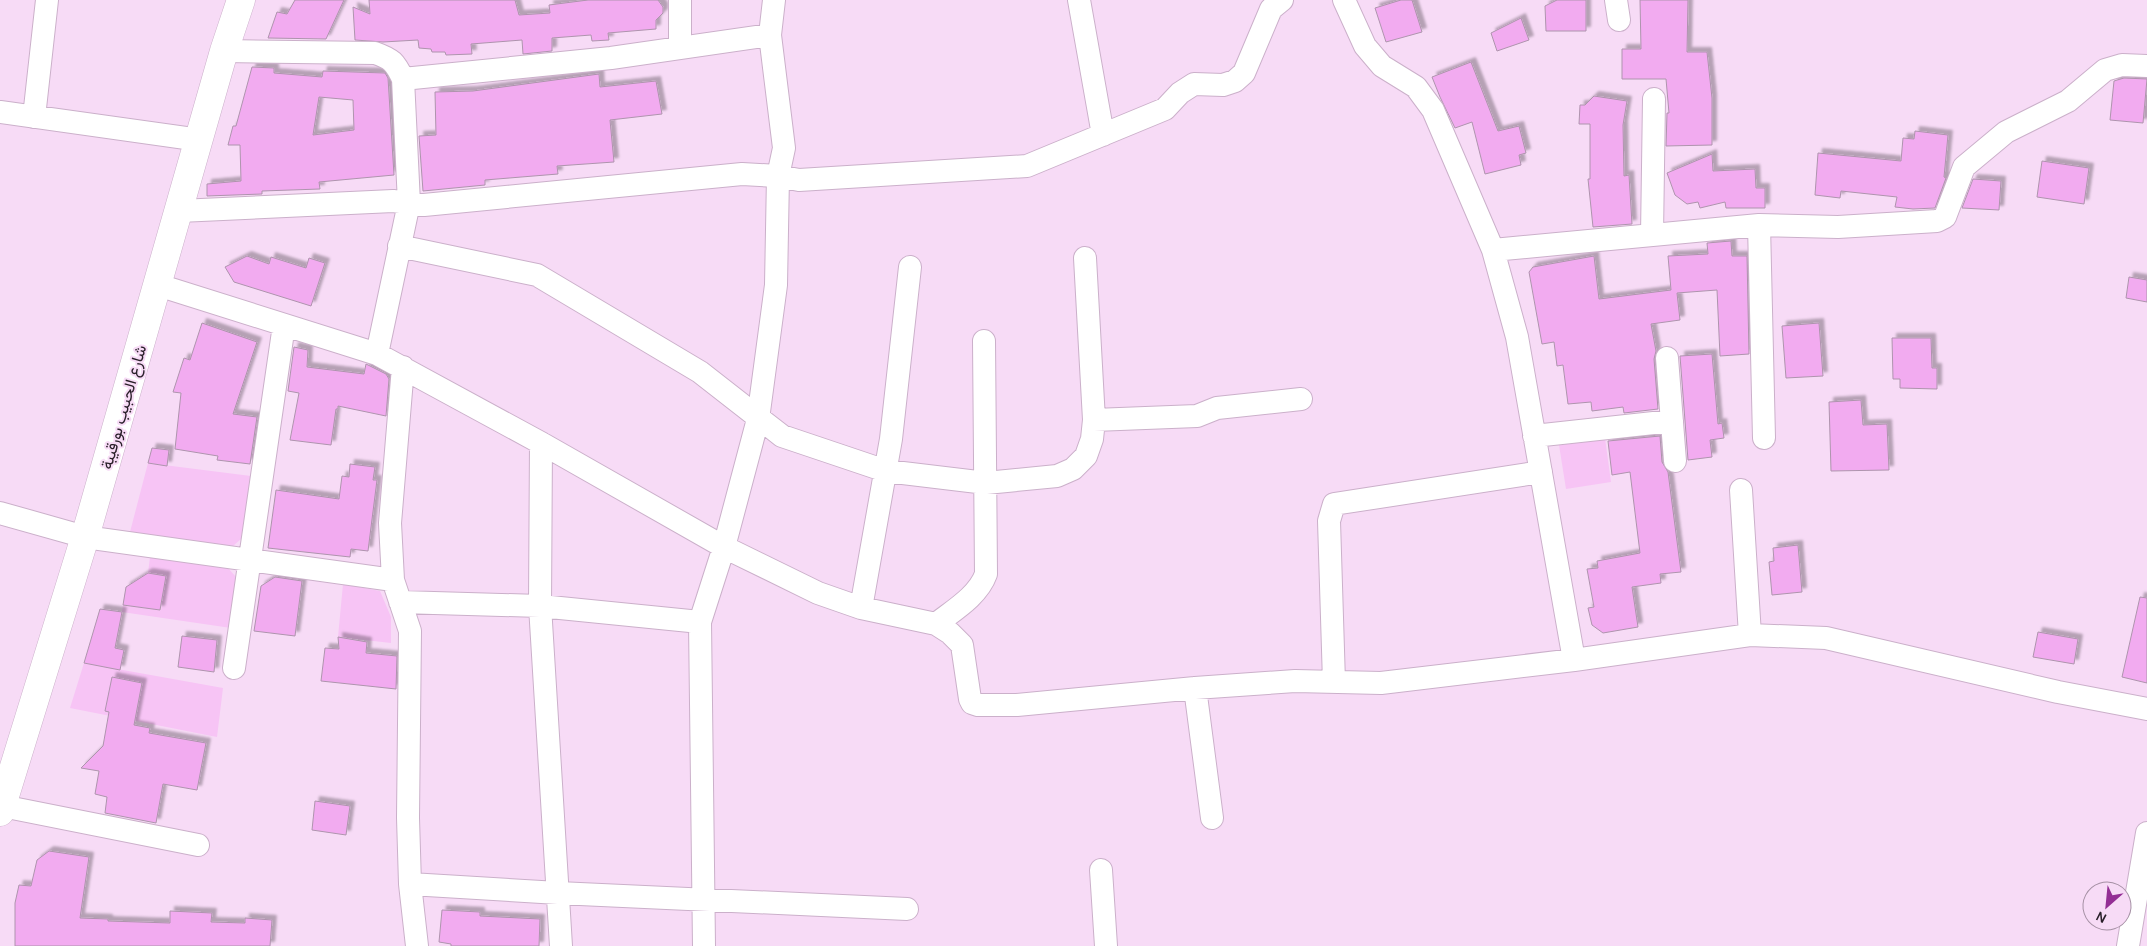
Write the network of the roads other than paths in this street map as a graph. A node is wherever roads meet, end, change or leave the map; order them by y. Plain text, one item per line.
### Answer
1 (47, 0) edge
2 (240, 0) edge
3 (680, 0) edge
4 (774, 0) edge
5 (1079, 0) edge
6 (1282, 0) edge
7 (1344, 0) edge
8 (770, 35) junction
9 (680, 48) junction
10 (224, 51) junction
11 (2147, 66) edge
12 (404, 79) junction
13 (1654, 98) dead end
14 (0, 114) edge
15 (34, 117) junction
16 (1102, 135) junction
17 (200, 140) junction
18 (778, 176) junction
19 (409, 203) junction
20 (179, 211) junction
21 (1759, 225) junction
22 (1652, 235) junction
23 (399, 246) junction
24 (1493, 250) junction
25 (1085, 258) dead end
26 (910, 267) dead end
27 (158, 285) junction
28 (284, 326) junction
29 (984, 340) dead end
30 (377, 354) junction
31 (1666, 358) dead end
32 (402, 367) junction
33 (1301, 399) dead end
34 (758, 419) junction
35 (1094, 420) junction
36 (1672, 420) junction
37 (1534, 436) junction
38 (1764, 438) dead end
39 (541, 443) junction
40 (1675, 462) dead end
41 (886, 471) junction
42 (1541, 472) junction
43 (986, 483) junction
44 (1741, 490) dead end
45 (0, 513) edge
46 (85, 537) junction
47 (724, 547) junction
48 (250, 560) junction
49 (393, 580) junction
50 (400, 602) junction
51 (540, 606) junction
52 (861, 608) junction
53 (700, 622) junction
54 (936, 624) junction
55 (1750, 635) junction
56 (1574, 660) junction
57 (234, 668) dead end
58 (1334, 682) junction
59 (1194, 688) junction
60 (2147, 709) edge
61 (1, 809) edge
62 (1212, 818) dead end
63 (2147, 833) edge
64 (198, 845) dead end
65 (1101, 870) dead end
66 (410, 884) junction
67 (558, 893) junction
68 (704, 899) junction
69 (907, 909) dead end
70 (417, 946) edge
71 (561, 946) edge
72 (704, 946) edge
73 (1106, 946) edge
74 (2128, 946) edge

1 - 15 street
2 - 10 street, شارع الحبيب بورقيبة
3 - 9 street
4 - 8 street
5 - 16 street
6 - 16 street
7 - 24 street
8 - 9 street
8 - 18 street
9 - 12 street
10 - 12 street
10 - 17 street, شارع الحبيب بورقيبة
11 - 21 street
12 - 19 street
13 - 22 street
14 - 15 street
15 - 17 street
16 - 18 street
17 - 20 street, شارع الحبيب بورقيبة
18 - 19 street
18 - 34 street
19 - 20 street
19 - 23 street
20 - 27 street, شارع الحبيب بورقيبة
21 - 22 street
21 - 38 street
22 - 24 street
23 - 30 street
23 - 34 street
24 - 37 street
25 - 35 street
26 - 41 street
27 - 28 street
27 - 46 street, شارع الحبيب بورقيبة
28 - 30 street
28 - 48 street
29 - 43 street
30 - 32 street
31 - 36 street
32 - 39 street
32 - 49 street
33 - 35 street
34 - 41 street
34 - 47 street
35 - 43 street
36 - 37 street
36 - 40 street
37 - 42 street
39 - 47 street
39 - 51 street
41 - 43 street
41 - 52 street
42 - 56 street
42 - 58 street
43 - 54 street
44 - 55 street
45 - 46 street
46 - 48 street
46 - 61 street, شارع الحبيب بورقيبة
47 - 52 street
47 - 53 street
48 - 49 street
48 - 57 street
49 - 50 street
50 - 51 street
50 - 66 street
51 - 53 street
51 - 67 street
52 - 54 street
53 - 68 street
54 - 59 street
55 - 56 street
55 - 60 street
56 - 58 street
58 - 59 street
59 - 62 street
61 - 64 street
63 - 74 street
65 - 73 street
66 - 67 street
66 - 70 street
67 - 68 street
67 - 71 street
68 - 69 street
68 - 72 street

